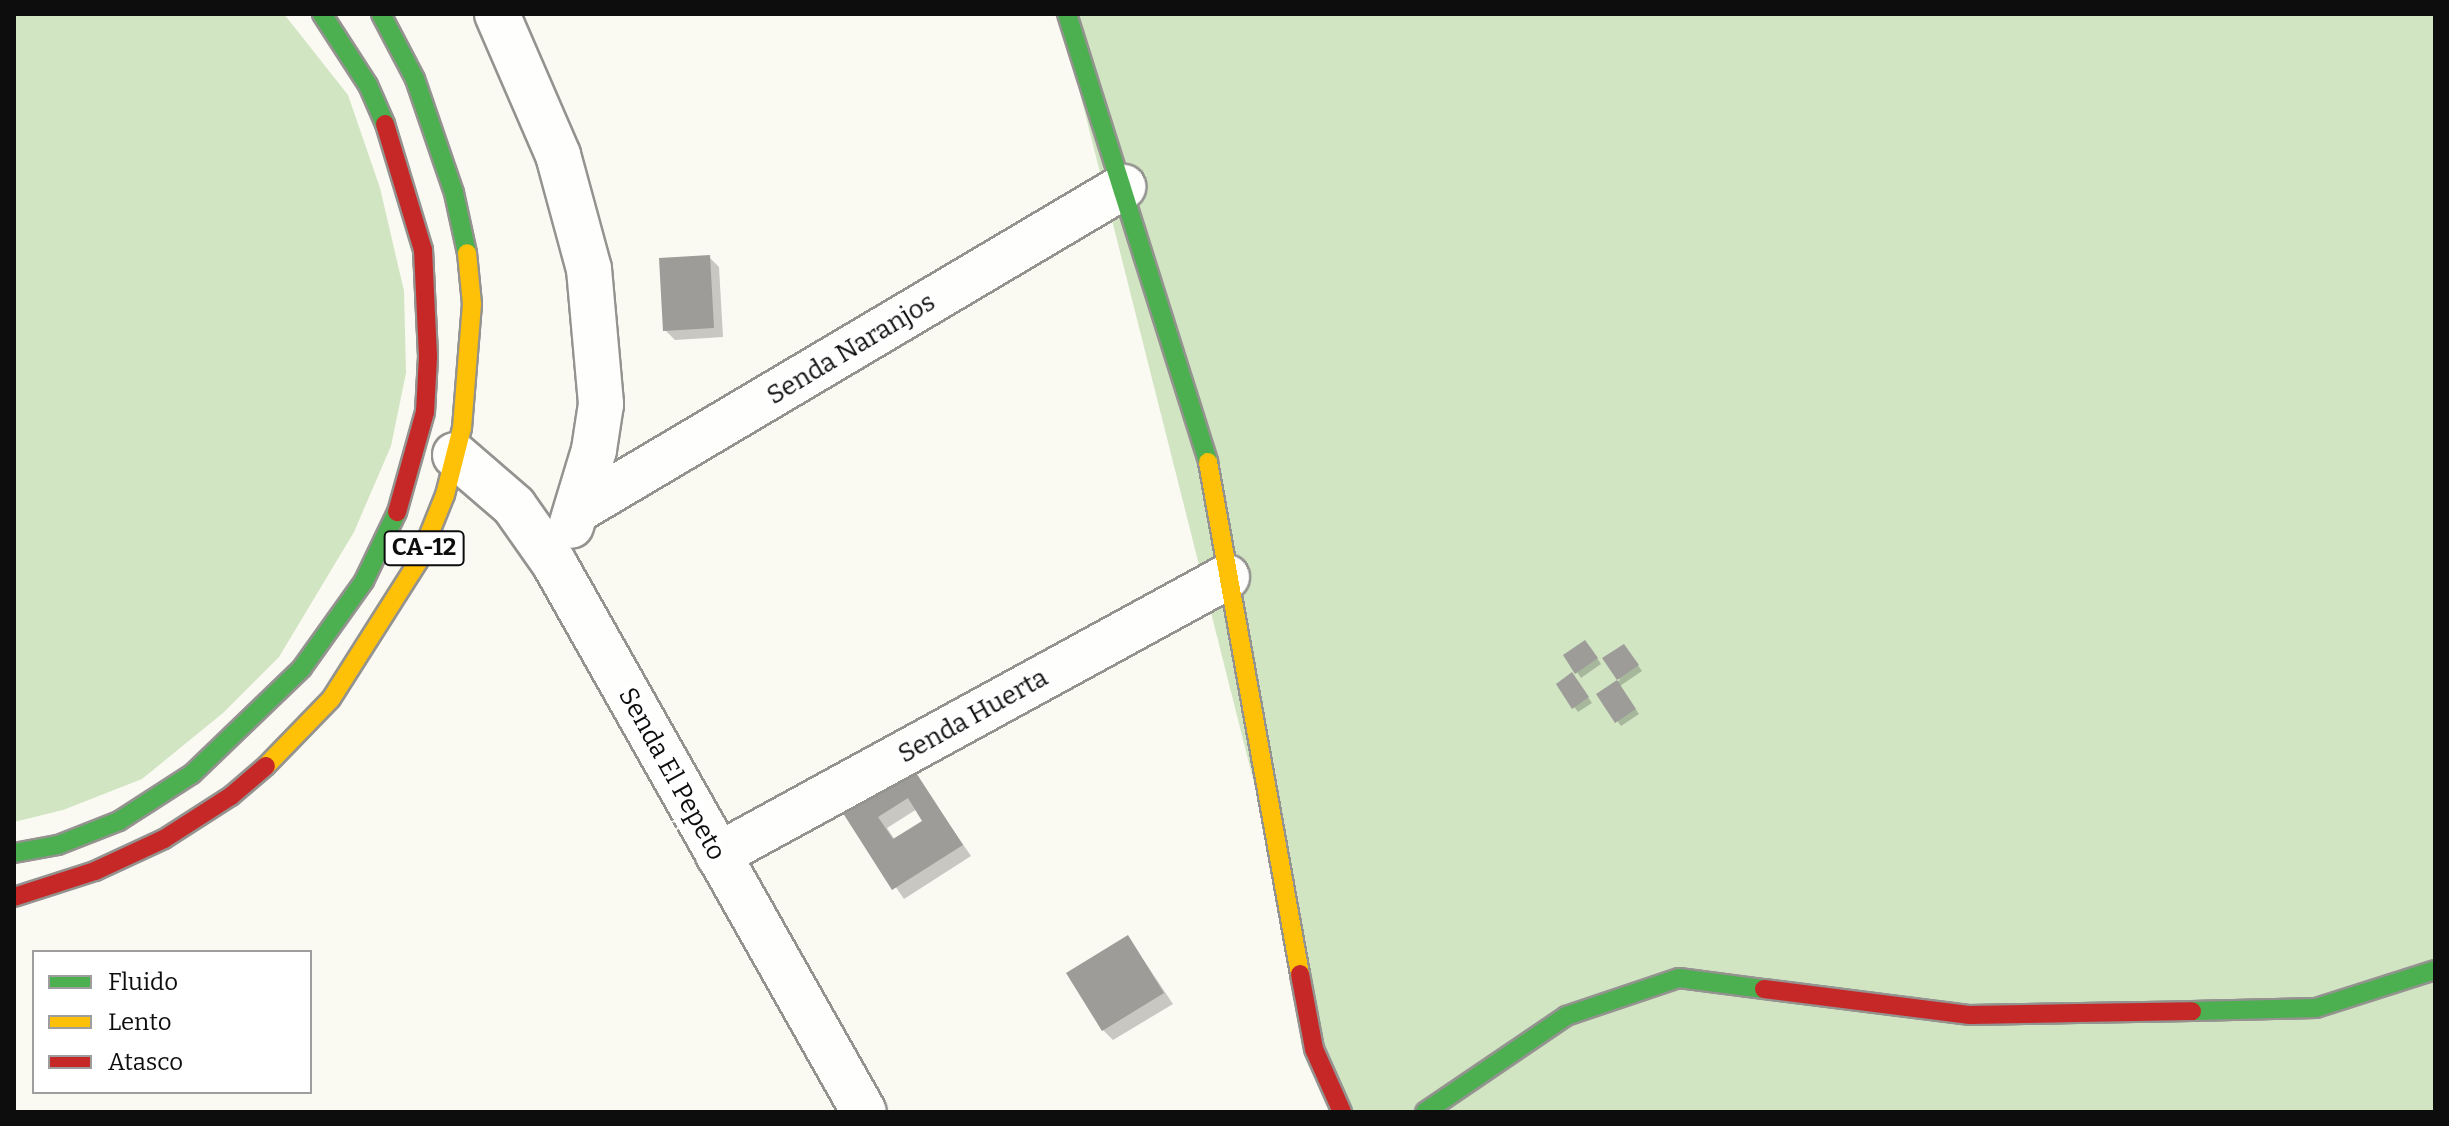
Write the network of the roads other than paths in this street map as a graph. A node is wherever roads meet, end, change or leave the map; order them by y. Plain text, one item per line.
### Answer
1 (322, 14) edge
2 (381, 14) edge
3 (497, 14) edge
4 (1067, 14) edge
5 (1123, 187) junction
6 (455, 455) junction
7 (578, 510) junction
8 (554, 563) junction
9 (1227, 577) junction
10 (14, 853) edge
11 (718, 855) junction
12 (14, 897) edge
13 (2435, 970) edge
14 (864, 1112) edge
15 (1342, 1112) edge
16 (1425, 1112) edge

1 - 10 main road, CA-12
2 - 6 main road, CA-12
3 - 7 street
4 - 5 main road
5 - 7 street, Senda Naranjos
5 - 9 main road
6 - 8 street, Senda El Pepeto
6 - 12 main road, CA-12
7 - 8 street
8 - 11 street, Senda El Pepeto
9 - 11 street, Senda Huerta
9 - 15 main road
11 - 14 street, Senda El Pepeto
13 - 16 main road

